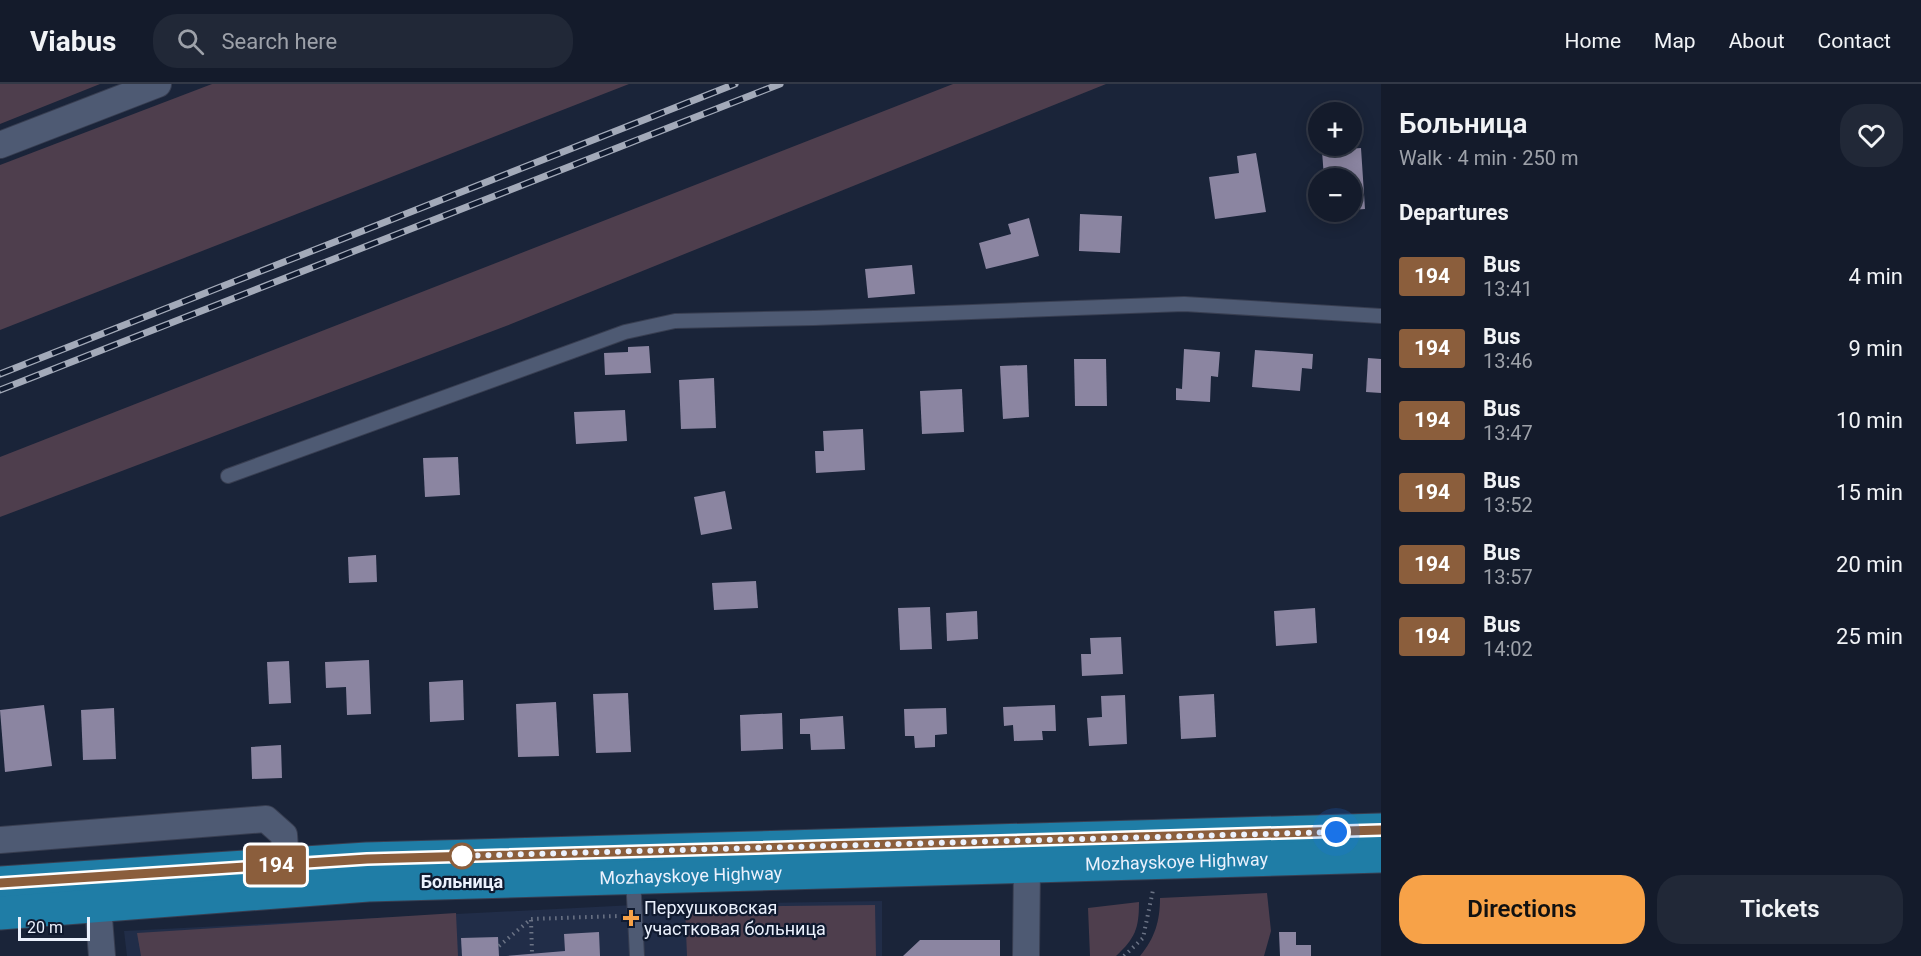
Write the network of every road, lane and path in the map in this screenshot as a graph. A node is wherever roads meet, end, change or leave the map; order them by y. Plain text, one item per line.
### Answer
1 (158, 84) edge
2 (0, 145) edge
3 (1381, 316) edge
4 (228, 476) dead end
5 (1381, 830) edge
6 (0, 840) edge
7 (1381, 856) edge
8 (286, 864) junction
9 (1027, 866) junction
10 (633, 877) junction
11 (0, 883) edge
12 (1155, 883) dead end
13 (98, 906) junction
14 (0, 913) edge
15 (635, 915) junction
16 (531, 919) junction
17 (499, 946) dead end
18 (532, 953) dead end
19 (102, 956) edge
20 (637, 956) edge
21 (1026, 956) edge
22 (1124, 956) edge

1 - 2 street
3 - 4 lane
5 - 8 main road, Mozhayskoye Highway
6 - 8 street
7 - 9 main road, Mozhayskoye Highway
8 - 11 main road, Mozhayskoye Highway
9 - 10 main road, Mozhayskoye Highway
9 - 21 street
10 - 13 main road, Mozhayskoye Highway
10 - 15 lane
12 - 22 path
13 - 14 main road, Mozhayskoye Highway
13 - 19 street
15 - 16 path
15 - 20 lane
16 - 17 path
16 - 18 path

